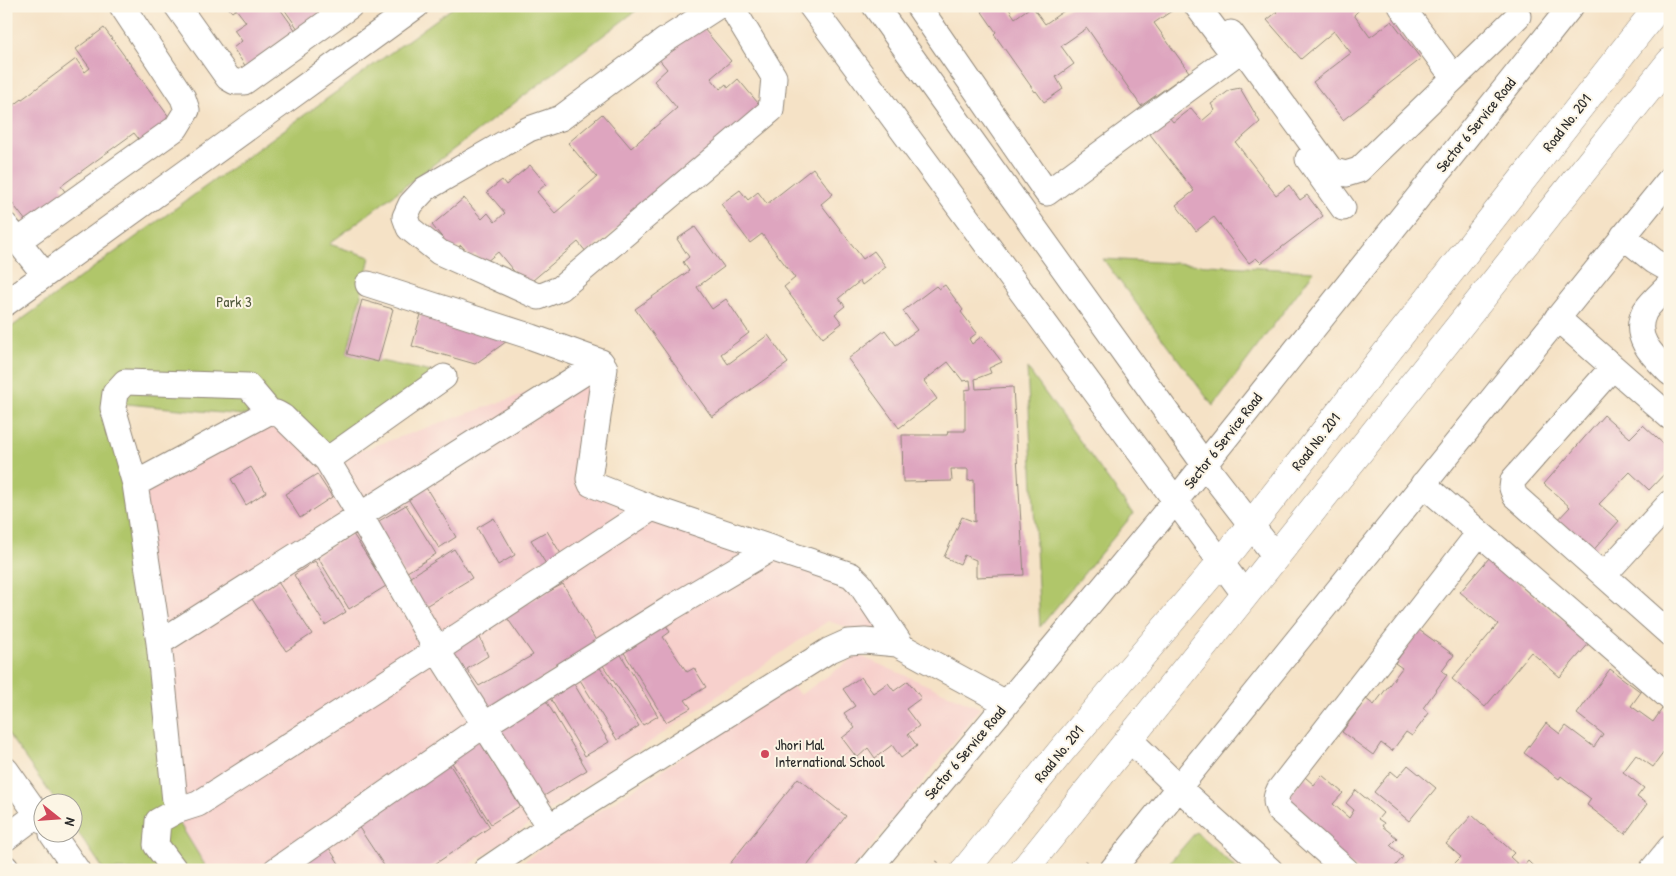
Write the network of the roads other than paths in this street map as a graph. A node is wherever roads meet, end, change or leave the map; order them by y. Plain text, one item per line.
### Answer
1 (122, 6) edge
2 (177, 6) edge
3 (350, 6) edge
4 (718, 6) edge
5 (731, 6) edge
6 (811, 6) edge
7 (875, 6) edge
8 (1197, 6) edge
9 (1211, 6) edge
10 (1401, 6) edge
11 (1659, 6) edge
12 (409, 8) edge
13 (1567, 8) edge
14 (1514, 11) edge
15 (924, 15) edge
16 (903, 45) junction
17 (1540, 45) junction
18 (1234, 55) junction
19 (1670, 62) edge
20 (1454, 78) junction
21 (1670, 179) edge
22 (1343, 208) dead end
23 (12, 233) edge
24 (1623, 236) junction
25 (1670, 270) edge
26 (44, 274) junction
27 (368, 284) dead end
28 (1670, 284) edge
29 (6, 303) edge
30 (1557, 318) junction
31 (601, 362) junction
32 (1613, 366) junction
33 (1670, 373) edge
34 (444, 377) dead end
35 (270, 412) junction
36 (1670, 417) edge
37 (327, 460) junction
38 (1204, 464) junction
39 (136, 484) junction
40 (1422, 484) junction
41 (1176, 500) junction
42 (1670, 503) edge
43 (652, 508) junction
44 (360, 515) junction
45 (1251, 525) junction
46 (1479, 533) junction
47 (772, 548) junction
48 (1276, 556) junction
49 (1221, 562) junction
50 (1604, 575) junction
51 (1245, 595) junction
52 (1670, 634) edge
53 (159, 643) junction
54 (901, 646) junction
55 (437, 650) junction
56 (1670, 698) edge
57 (1006, 703) junction
58 (484, 725) junction
59 (1130, 739) junction
60 (6, 770) edge
61 (1179, 788) junction
62 (32, 806) edge
63 (176, 811) junction
64 (32, 822) edge
65 (549, 826) junction
66 (6, 838) edge
67 (59, 844) edge
68 (1670, 848) edge
69 (78, 870) edge
70 (175, 870) edge
71 (276, 870) edge
72 (486, 870) edge
73 (868, 870) edge
74 (965, 870) edge
75 (1024, 870) edge
76 (1112, 870) edge
77 (1270, 870) edge
78 (1346, 870) edge
79 (1652, 870) edge

1 - 23 street
2 - 3 street
4 - 5 street
6 - 41 street
7 - 16 street
8 - 18 street
9 - 20 street
10 - 20 street
11 - 45 main road, Road No. 201
12 - 26 street
13 - 17 street, Sector 6 Service Road
14 - 17 street
14 - 20 street
15 - 16 street
15 - 18 street
16 - 38 street
17 - 38 street, Sector 6 Service Road
18 - 22 street
19 - 48 main road
21 - 24 street
23 - 26 street
24 - 25 street
24 - 30 street
26 - 29 street
27 - 31 street
28 - 33 street
30 - 32 street
30 - 40 street
31 - 43 street
31 - 44 street
32 - 36 street
32 - 50 street
34 - 37 street
35 - 37 street
35 - 39 street
35 - 39 street
37 - 44 street
38 - 41 street, Sector 6 Service Road
38 - 45 street
39 - 53 street
40 - 46 street
40 - 61 street
41 - 49 street
41 - 57 street, Sector 6 Service Road
42 - 50 street
43 - 47 street
43 - 55 street
44 - 53 street
44 - 55 street
45 - 48 street
45 - 49 main road, Road No. 201
46 - 56 street
46 - 78 street
47 - 54 street
47 - 58 street
48 - 51 main road
49 - 51 street
49 - 74 main road, Road No. 201
50 - 52 street
51 - 59 main road
53 - 63 street
54 - 57 street
54 - 65 street
55 - 58 street
55 - 63 street
57 - 73 street, Sector 6 Service Road
58 - 65 street
58 - 71 street
59 - 61 street
59 - 75 main road
60 - 62 street
61 - 76 street
61 - 77 street
63 - 70 street
64 - 66 street
65 - 72 street
67 - 69 street
68 - 79 street

